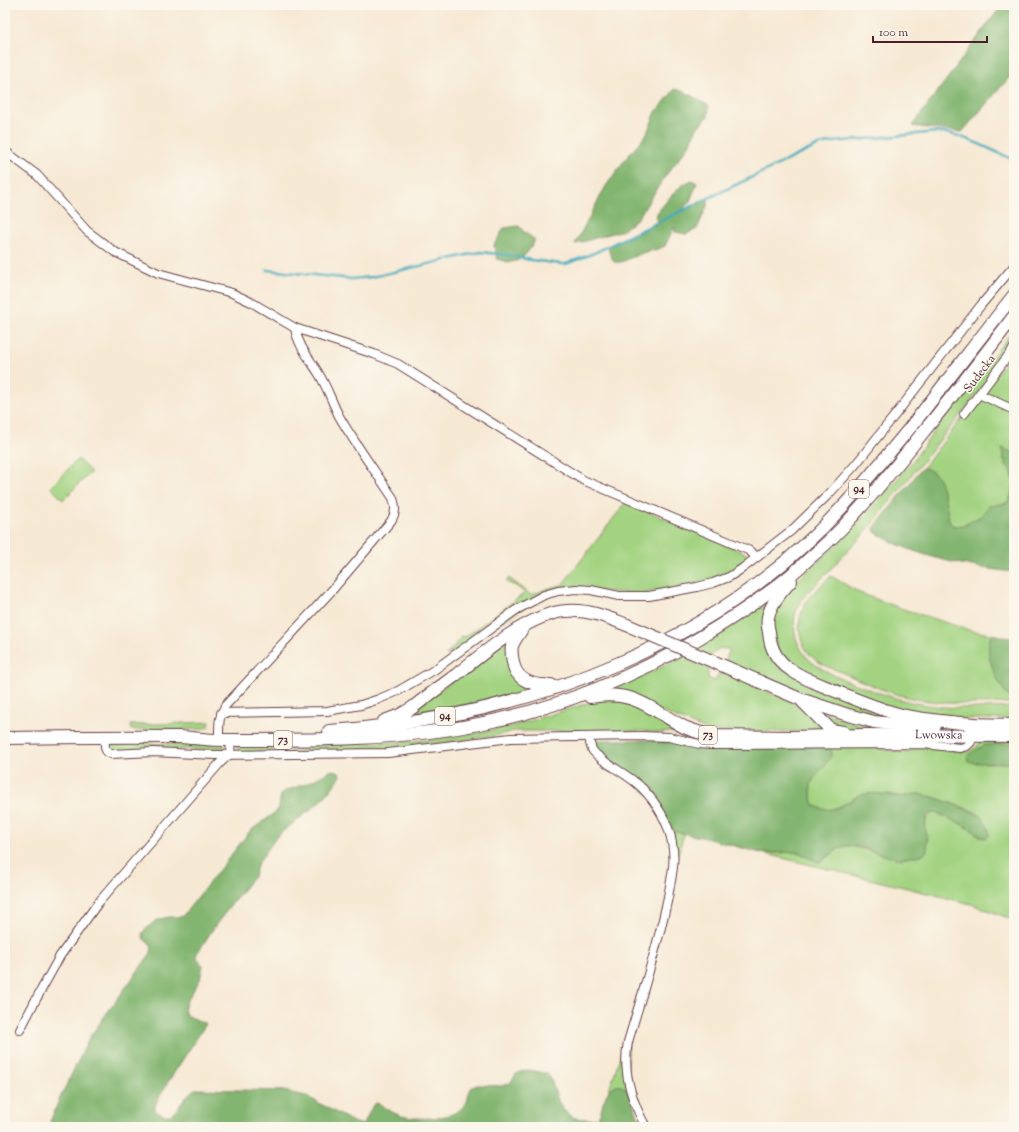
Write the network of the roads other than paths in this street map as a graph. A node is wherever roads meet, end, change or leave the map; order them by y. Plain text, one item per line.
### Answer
1 (5, 151) edge
2 (1014, 266) edge
3 (1014, 294) edge
4 (1014, 316) edge
5 (295, 328) junction
6 (1014, 348) edge
7 (979, 394) junction
8 (1014, 410) edge
9 (964, 414) dead end
10 (757, 557) junction
11 (808, 560) junction
12 (524, 626) junction
13 (576, 680) junction
14 (800, 699) junction
15 (561, 702) junction
16 (221, 713) junction
17 (1014, 725) edge
18 (366, 728) junction
19 (974, 730) junction
20 (219, 735) junction
21 (864, 735) junction
22 (1014, 736) edge
23 (105, 737) junction
24 (184, 737) junction
25 (589, 737) junction
26 (5, 738) edge
27 (231, 740) junction
28 (230, 754) junction
29 (20, 1030) dead end
30 (646, 1127) edge

1 - 5 street
2 - 10 street
3 - 13 main road, 94
4 - 11 main road, 94
5 - 10 street
5 - 16 street
6 - 7 street, Sudecka
7 - 8 street
7 - 9 street, Sudecka
10 - 16 street
11 - 15 main road, 94
11 - 19 main road
12 - 13 main road
12 - 14 main road, 73, bridge
12 - 18 main road, 73
13 - 18 main road, 94
14 - 19 main road, 73
14 - 21 main road
15 - 21 main road, 73
15 - 27 main road, 73
16 - 20 street
17 - 19 main road, Lwowska / 73
18 - 20 main road, 73
19 - 21 main road, Lwowska / 73
19 - 22 main road, Lwowska / 73
19 - 25 street
20 - 24 main road, 73
23 - 24 main road, 73
23 - 26 main road, 73
23 - 28 street
24 - 27 main road, 73
25 - 28 street
25 - 30 street
27 - 28 street
28 - 29 street

